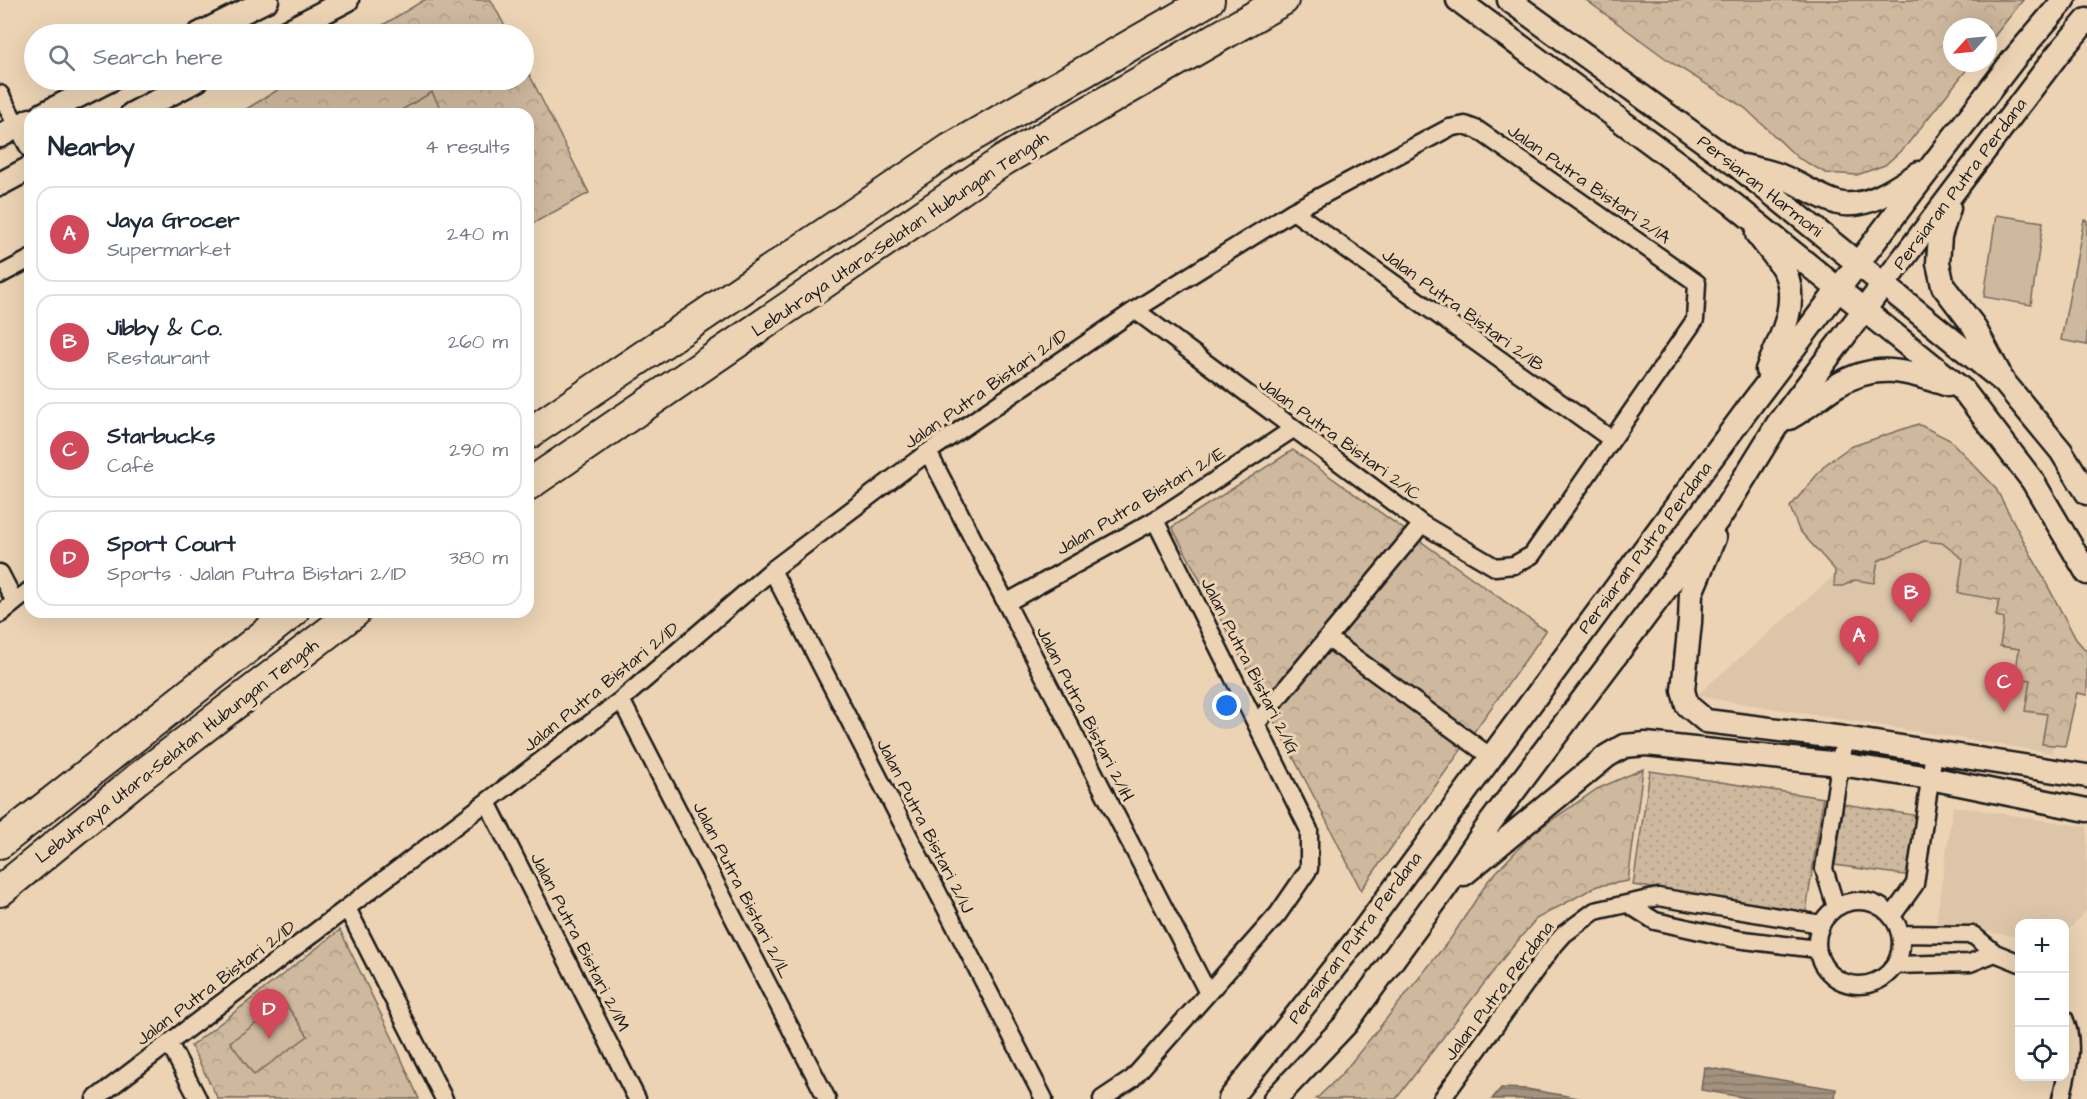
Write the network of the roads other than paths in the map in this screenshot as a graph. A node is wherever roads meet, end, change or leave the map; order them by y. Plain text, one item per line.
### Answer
1 (267, 0) edge
2 (347, 0) edge
3 (1209, 0) edge
4 (1283, 0) edge
5 (1509, 0) edge
6 (2064, 0) edge
7 (1459, 1) edge
8 (2087, 20) edge
9 (219, 24) edge
10 (301, 24) edge
11 (90, 90) edge
12 (178, 90) edge
13 (0, 94) edge
14 (55, 108) edge
15 (143, 108) edge
16 (16, 128) edge
17 (1934, 163) junction
18 (1735, 164) junction
19 (24, 171) edge
20 (0, 184) edge
21 (1954, 190) junction
22 (1733, 204) junction
23 (1293, 211) junction
24 (24, 262) edge
25 (1858, 264) junction
26 (0, 275) edge
27 (1884, 284) junction
28 (1838, 289) junction
29 (1135, 310) junction
30 (1864, 310) junction
31 (2004, 382) junction
32 (1963, 390) junction
33 (1753, 402) junction
34 (1778, 424) junction
35 (1293, 429) junction
36 (534, 430) edge
37 (1611, 440) junction
38 (928, 452) junction
39 (534, 481) edge
40 (2087, 493) edge
41 (1722, 514) junction
42 (1155, 520) junction
43 (1422, 524) junction
44 (2073, 550) junction
45 (772, 570) junction
46 (0, 573) edge
47 (2087, 573) edge
48 (2087, 582) edge
49 (24, 595) edge
50 (15, 602) junction
51 (1006, 603) junction
52 (0, 614) edge
53 (285, 618) edge
54 (347, 618) edge
55 (1329, 639) junction
56 (621, 700) junction
57 (1257, 723) junction
58 (1844, 738) junction
59 (1934, 752) junction
60 (1491, 757) junction
61 (1840, 764) junction
62 (2087, 776) edge
63 (1930, 778) junction
64 (487, 802) junction
65 (2087, 810) edge
66 (0, 843) edge
67 (0, 891) edge
68 (1443, 891) junction
69 (1628, 904) junction
70 (1836, 907) junction
71 (347, 908) junction
72 (1892, 916) junction
73 (1821, 924) junction
74 (1901, 934) junction
75 (1817, 949) junction
76 (1995, 953) junction
77 (2015, 961) edge
78 (1896, 965) junction
79 (1208, 993) junction
80 (2068, 1027) edge
81 (170, 1043) junction
82 (95, 1099) edge
83 (198, 1099) edge
84 (444, 1099) edge
85 (637, 1099) edge
86 (826, 1099) edge
87 (1044, 1099) edge
88 (1101, 1099) edge
89 (1230, 1099) edge
90 (1275, 1099) edge
91 (1442, 1099) edge
92 (2061, 1099) edge

1 - 9 main road
2 - 10 main road
3 - 36 highway, Lebuhraya Utara–Selatan Hubungan Tengah
4 - 39 highway, Lebuhraya Utara–Selatan Hubungan Tengah
5 - 18 main road, Persiaran Harmoni
6 - 17 main road, Persiaran Putra Perdana
7 - 22 main road, Persiaran Harmoni
8 - 21 main road, Persiaran Putra Perdana
11 - 14 main road
12 - 15 main road
13 - 16 street
17 - 18 main road
17 - 25 main road, Persiaran Putra Perdana
18 - 25 main road, Persiaran Harmoni
19 - 20 main road
21 - 27 main road, Persiaran Putra Perdana
21 - 31 main road
22 - 28 main road, Persiaran Harmoni
22 - 33 main road
23 - 29 street, Jalan Putra Bistari 2/1D
23 - 37 street, Jalan Putra Bistari 2/1B
23 - 37 street, Jalan Putra Bistari 2/1A
24 - 26 street
25 - 27 main road, Persiaran Harmoni
25 - 28 main road, Persiaran Putra Perdana
27 - 30 main road, Persiaran Putra Perdana
27 - 31 main road, Persiaran Harmoni
28 - 30 main road, Persiaran Harmoni
28 - 33 main road, Persiaran Putra Perdana
29 - 35 street, Jalan Putra Bistari 2/1C
29 - 38 street, Jalan Putra Bistari 2/1D
30 - 32 main road, Persiaran Harmoni
30 - 34 main road, Persiaran Putra Perdana
31 - 40 main road
32 - 34 main road
32 - 44 main road
33 - 60 main road, Persiaran Putra Perdana
34 - 41 main road, Persiaran Putra Perdana
35 - 42 street, Jalan Putra Bistari 2/1E
35 - 43 street, Jalan Putra Bistari 2/1C
37 - 43 street, Jalan Putra Bistari 2/1C
38 - 45 street, Jalan Putra Bistari 2/1D
38 - 51 street, Jalan Putra Bistari 2/1H
41 - 58 main road
41 - 68 main road, Persiaran Putra Perdana
42 - 51 street, Jalan Putra Bistari 2/1E
42 - 57 street, Jalan Putra Bistari 2/1G
43 - 55 street
44 - 47 main road
44 - 48 main road
45 - 56 street, Jalan Putra Bistari 2/1D
45 - 87 street, Jalan Putra Bistari 2/1J
46 - 50 street
49 - 50 street
50 - 52 street
51 - 79 street, Jalan Putra Bistari 2/1H
53 - 66 highway, Lebuhraya Utara–Selatan Hubungan Tengah
54 - 67 highway, Lebuhraya Utara–Selatan Hubungan Tengah
55 - 57 street
55 - 60 street
56 - 64 street, Jalan Putra Bistari 2/1D
56 - 86 street, Jalan Putra Bistari 2/1L
57 - 79 street, Jalan Putra Bistari 2/1G
58 - 59 main road
58 - 61 street
59 - 62 main road
59 - 63 street
60 - 89 main road, Persiaran Putra Perdana
61 - 63 main road
61 - 68 main road
61 - 70 street
63 - 65 main road
63 - 72 street
64 - 71 street, Jalan Putra Bistari 2/1D
64 - 85 street, Jalan Putra Bistari 2/1M
68 - 90 main road, Persiaran Putra Perdana
69 - 73 street, Jalan Putra Perdana
69 - 75 street
69 - 91 street, Jalan Putra Perdana
70 - 72 street
70 - 73 street
71 - 81 street, Jalan Putra Bistari 2/1D
71 - 84 street
72 - 74 street
73 - 75 street
74 - 76 street
74 - 78 street
75 - 78 street
76 - 77 street
76 - 78 street
79 - 88 street
80 - 92 street
81 - 82 street, Jalan Putra Bistari 2/1D
81 - 83 street

